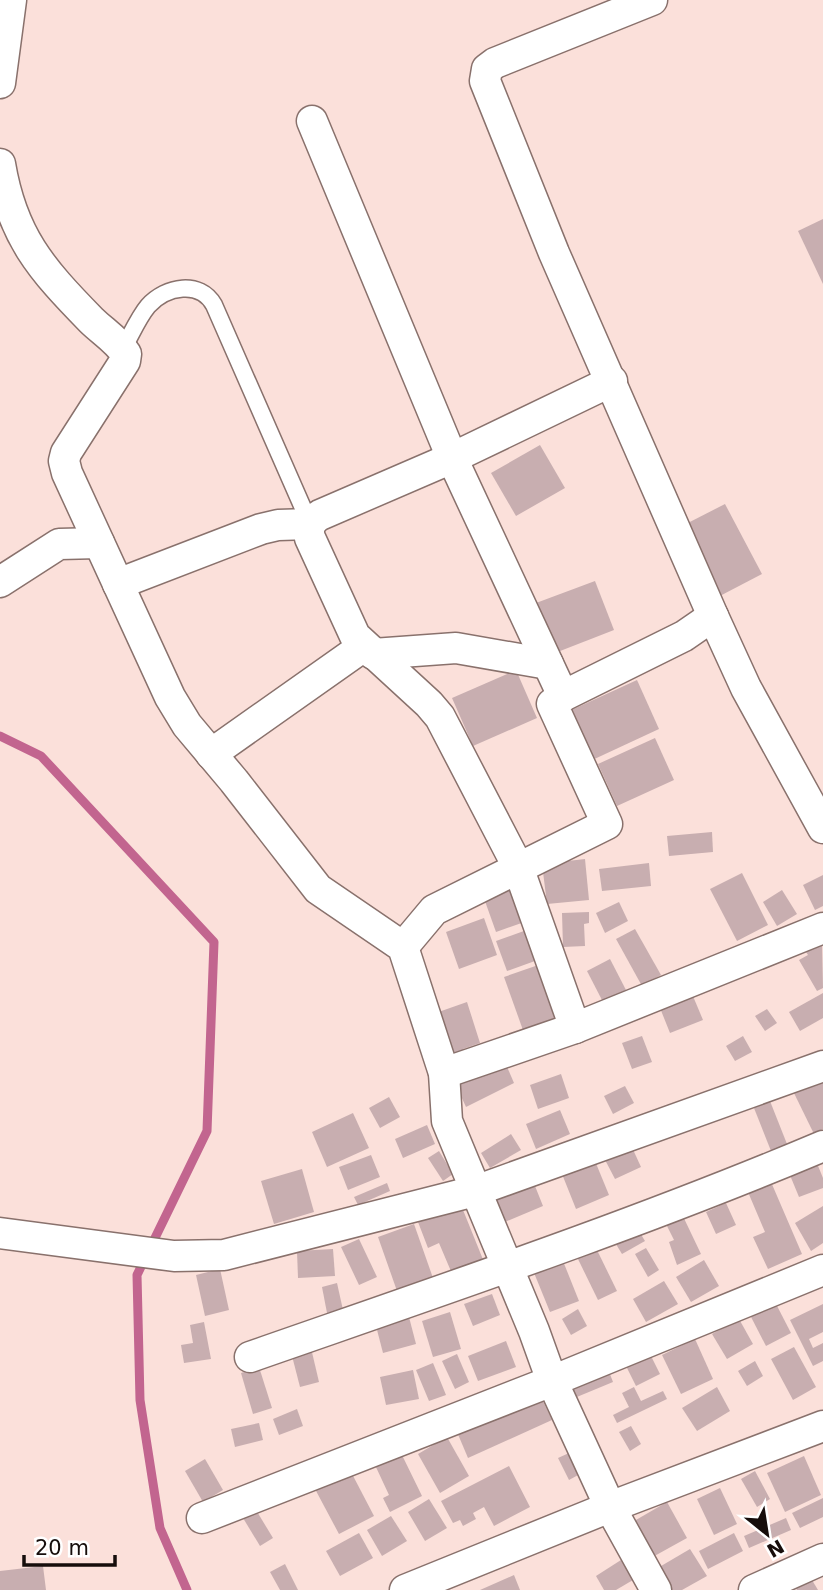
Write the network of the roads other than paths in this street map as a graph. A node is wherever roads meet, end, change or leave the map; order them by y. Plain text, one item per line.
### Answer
1 (11, 0) edge
2 (652, 0) edge
3 (0, 83) edge
4 (312, 121) dead end
5 (0, 164) edge
6 (123, 349) junction
7 (612, 382) junction
8 (452, 458) junction
9 (310, 524) junction
10 (99, 542) junction
11 (0, 582) edge
12 (118, 583) junction
13 (713, 616) junction
14 (368, 650) junction
15 (548, 664) junction
16 (563, 696) junction
17 (211, 754) junction
18 (823, 828) edge
19 (518, 867) junction
20 (823, 928) edge
21 (403, 947) junction
22 (575, 1028) junction
23 (823, 1066) edge
24 (444, 1073) junction
25 (823, 1146) edge
26 (475, 1191) junction
27 (0, 1233) edge
28 (507, 1267) junction
29 (823, 1270) edge
30 (250, 1357) dead end
31 (552, 1381) junction
32 (823, 1426) edge
33 (610, 1507) junction
34 (202, 1518) dead end
35 (823, 1559) edge
36 (405, 1590) edge
37 (656, 1590) edge
38 (754, 1590) edge

1 - 3 street
2 - 7 street
4 - 8 street
5 - 6 street
6 - 9 lane
6 - 10 street
7 - 8 street
7 - 13 street
8 - 9 street
8 - 15 street
9 - 12 street
9 - 14 street
10 - 11 street
10 - 12 street
12 - 17 street
13 - 16 street
13 - 18 street
14 - 15 street
14 - 17 street
14 - 19 street
15 - 16 street
16 - 19 street
17 - 21 street
19 - 21 street
19 - 22 street
20 - 22 street
21 - 24 street
22 - 24 street
23 - 26 street
24 - 26 street
25 - 28 street
26 - 27 street
26 - 28 street
28 - 30 street
28 - 31 street
29 - 31 street
31 - 33 street
31 - 34 street
32 - 33 street
33 - 36 street
33 - 37 street
35 - 38 street

